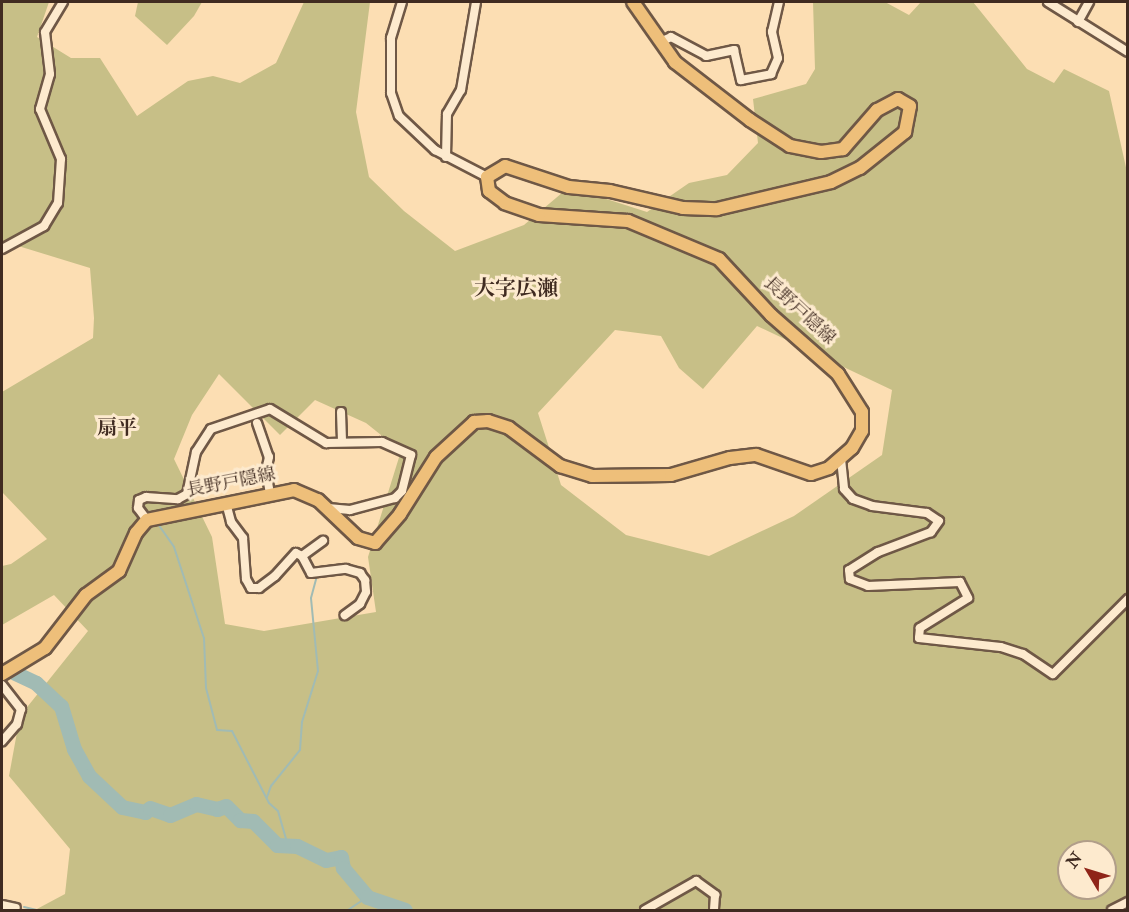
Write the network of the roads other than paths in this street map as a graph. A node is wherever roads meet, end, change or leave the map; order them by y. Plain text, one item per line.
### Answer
1 (63, 2) edge
2 (402, 2) edge
3 (476, 2) edge
4 (633, 2) edge
5 (779, 2) edge
6 (1048, 2) edge
7 (1089, 2) edge
8 (1078, 22) junction
9 (660, 42) junction
10 (1128, 52) edge
11 (446, 157) junction
12 (487, 177) junction
13 (2, 249) edge
14 (341, 412) dead end
15 (257, 423) dead end
16 (342, 441) junction
17 (841, 459) junction
18 (266, 471) junction
19 (245, 478) dead end
20 (270, 494) junction
21 (226, 503) junction
22 (328, 508) junction
23 (147, 520) junction
24 (323, 541) dead end
25 (302, 556) junction
26 (1128, 599) edge
27 (345, 615) dead end
28 (2, 674) edge
29 (2, 685) edge
30 (2, 741) edge
31 (1128, 902) edge
32 (2, 906) edge
33 (16, 908) dead end
34 (645, 910) edge
35 (714, 910) edge
36 (1112, 910) edge

1 - 13 street
2 - 11 street
3 - 11 street
4 - 9 main road
5 - 9 street
6 - 8 street
7 - 8 street
8 - 10 street
9 - 12 main road
11 - 12 street
12 - 17 main road, 長野戸隠線
14 - 16 street
15 - 18 street
16 - 22 street
16 - 23 street
17 - 22 main road, 長野戸隠線
17 - 26 street
18 - 19 street
18 - 20 street
20 - 21 main road, 長野戸隠線
20 - 22 main road, 長野戸隠線
21 - 23 main road, 長野戸隠線
21 - 25 street
23 - 28 main road
24 - 25 street
25 - 27 street
29 - 30 street
31 - 36 street
32 - 33 street
34 - 35 street

